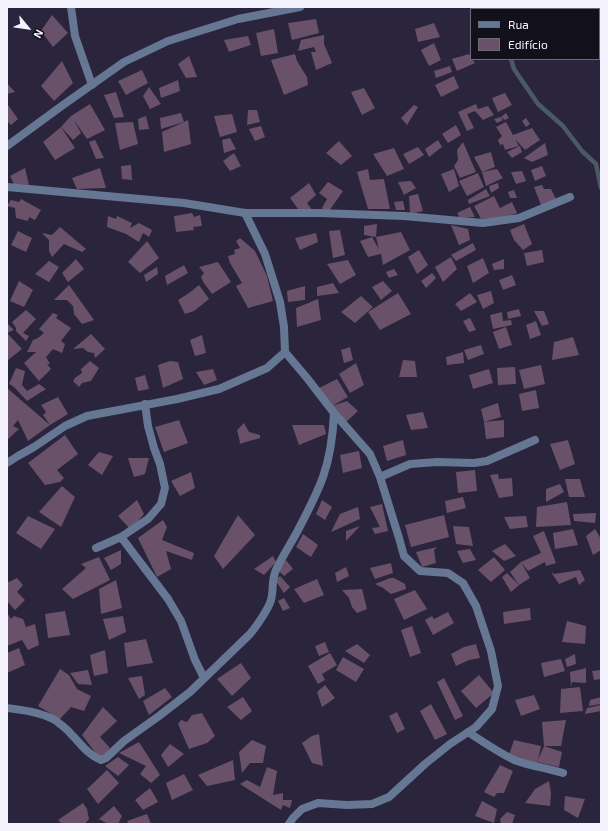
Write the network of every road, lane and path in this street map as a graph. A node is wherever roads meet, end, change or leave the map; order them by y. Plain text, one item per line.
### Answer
1 (71, 7) edge
2 (300, 7) edge
3 (92, 85) junction
4 (7, 146) edge
5 (7, 187) edge
6 (570, 198) dead end
7 (245, 213) junction
8 (285, 352) junction
9 (145, 404) junction
10 (334, 413) junction
11 (535, 440) dead end
12 (7, 463) edge
13 (380, 476) junction
14 (121, 537) junction
15 (96, 548) dead end
16 (204, 678) junction
17 (7, 708) edge
18 (468, 732) junction
19 (563, 773) dead end
20 (289, 824) edge

1 - 3 street
2 - 3 street
3 - 4 street
5 - 7 street
6 - 7 street
7 - 8 street
8 - 9 street
8 - 10 street
9 - 12 street
9 - 14 street
10 - 13 street
10 - 16 street
11 - 13 street
13 - 18 street
14 - 15 street
14 - 16 street
16 - 17 street
18 - 19 street
18 - 20 street

